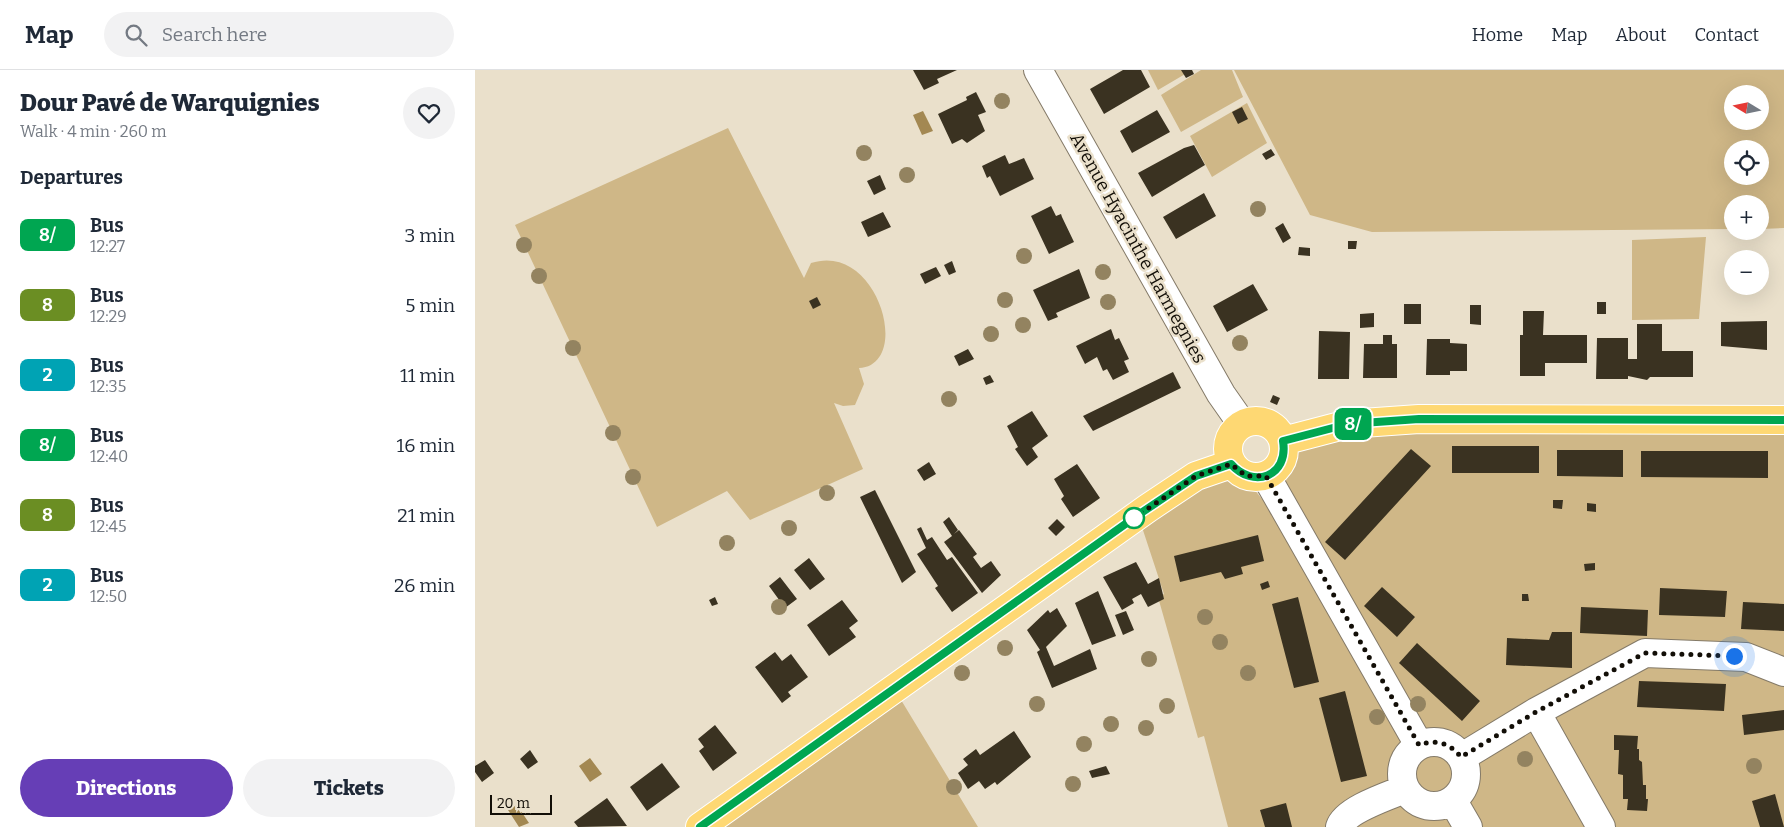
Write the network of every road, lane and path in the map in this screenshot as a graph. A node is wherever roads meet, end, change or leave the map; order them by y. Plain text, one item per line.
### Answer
1 (1038, 70) edge
2 (1784, 420) edge
3 (1242, 424) junction
4 (1283, 441) junction
5 (1231, 464) junction
6 (1266, 476) junction
7 (1784, 672) edge
8 (1536, 712) junction
9 (1419, 745) junction
10 (1461, 757) junction
11 (1405, 789) junction
12 (1453, 801) junction
13 (700, 827) edge
14 (1340, 827) edge
15 (1468, 827) edge
16 (1601, 827) edge

1 - 3 street, Avenue Hyacinthe Harmegnies
2 - 4 main road
3 - 4 main road
3 - 5 main road
4 - 6 main road
5 - 6 main road
5 - 13 main road
6 - 9 street
7 - 8 street
8 - 10 street
8 - 16 street
9 - 10 street
9 - 11 street
10 - 12 street
11 - 12 street
11 - 14 street
12 - 15 street

